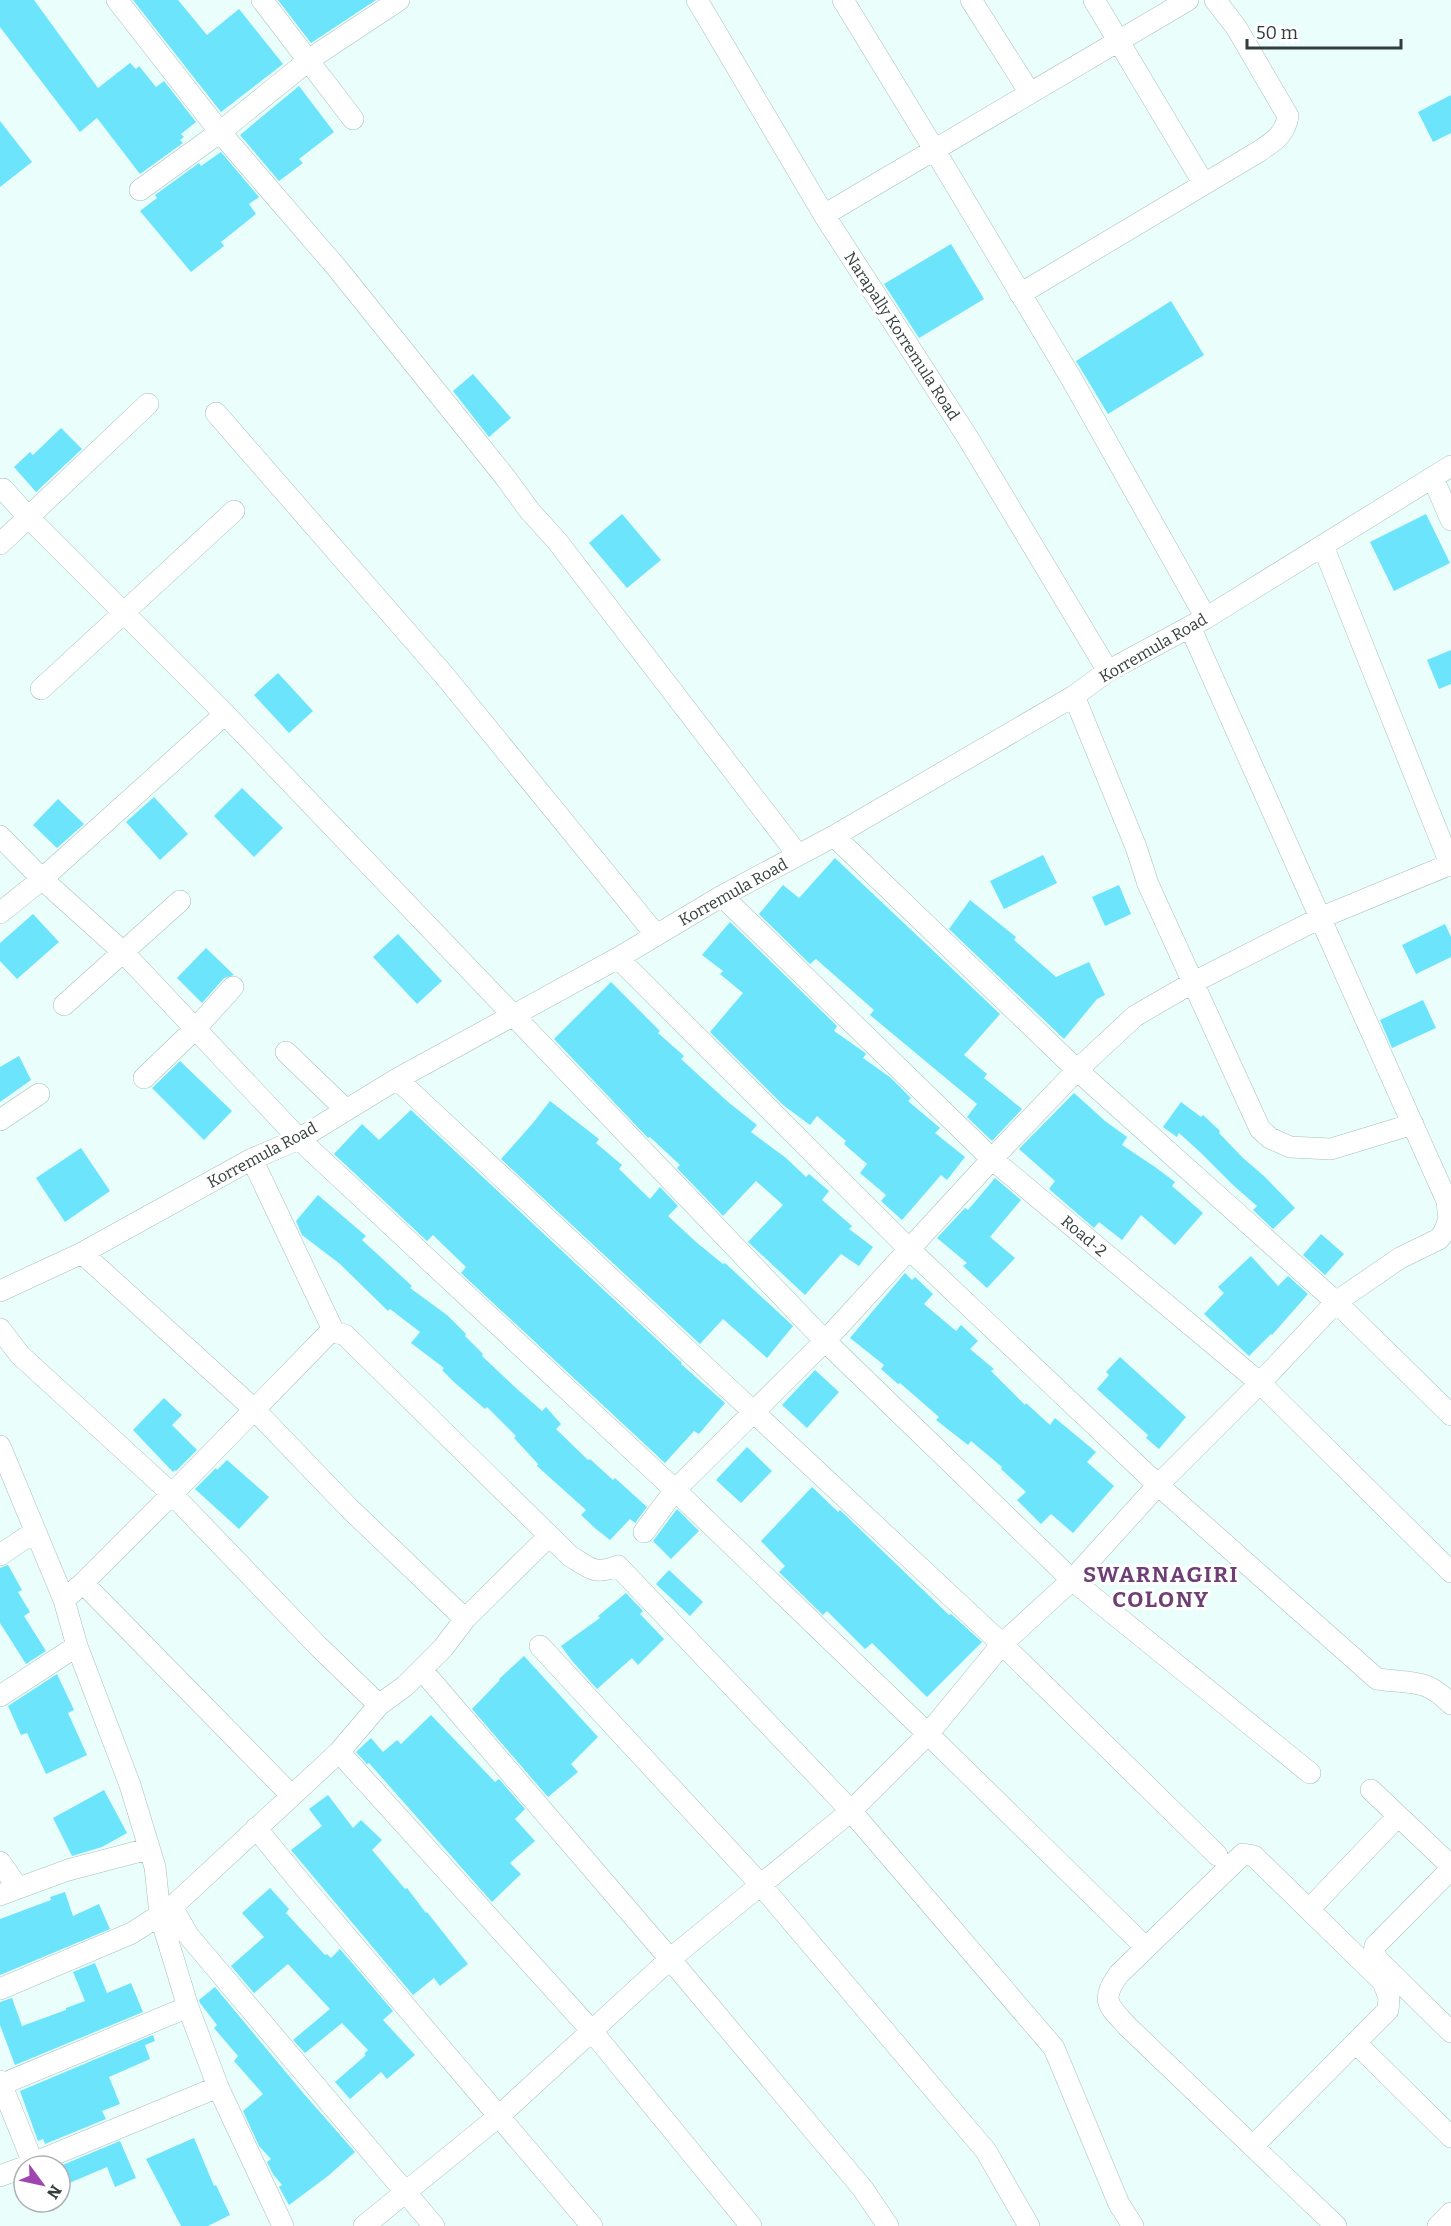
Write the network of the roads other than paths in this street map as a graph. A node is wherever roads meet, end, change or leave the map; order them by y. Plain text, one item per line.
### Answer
1 (117, 0) edge
2 (262, 0) edge
3 (399, 0) edge
4 (697, 0) edge
5 (843, 0) edge
6 (970, 0) edge
7 (1094, 0) edge
8 (1188, 0) edge
9 (1215, 0) edge
10 (1118, 40) junction
11 (308, 61) junction
12 (1030, 93) junction
13 (353, 119) dead end
14 (220, 132) junction
15 (934, 148) junction
16 (1204, 184) junction
17 (140, 190) dead end
18 (824, 215) junction
19 (1020, 294) junction
20 (148, 404) dead end
21 (216, 413) dead end
22 (1451, 466) edge
23 (1433, 478) junction
24 (3, 489) dead end
25 (234, 511) dead end
26 (29, 518) junction
27 (1451, 520) edge
28 (0, 544) edge
29 (1323, 546) junction
30 (123, 612) junction
31 (1198, 623) junction
32 (1108, 671) junction
33 (41, 689) dead end
34 (1074, 696) junction
35 (225, 714) junction
36 (0, 836) edge
37 (834, 836) junction
38 (798, 855) junction
39 (1451, 865) edge
40 (42, 879) junction
41 (722, 896) junction
42 (180, 901) dead end
43 (0, 913) edge
44 (1320, 918) junction
45 (656, 935) junction
46 (123, 952) junction
47 (618, 958) junction
48 (1192, 983) junction
49 (233, 987) dead end
50 (64, 1005) dead end
51 (512, 1016) junction
52 (196, 1028) junction
53 (286, 1053) dead end
54 (1077, 1070) junction
55 (144, 1078) dead end
56 (397, 1079) junction
57 (39, 1094) dead end
58 (345, 1109) junction
59 (0, 1120) edge
60 (1413, 1124) junction
61 (299, 1139) junction
62 (252, 1159) junction
63 (992, 1159) junction
64 (1448, 1229) edge
65 (909, 1250) junction
66 (82, 1253) junction
67 (0, 1291) edge
68 (1336, 1302) junction
69 (0, 1329) edge
70 (334, 1332) junction
71 (825, 1341) junction
72 (1260, 1383) junction
73 (254, 1409) junction
74 (754, 1413) junction
75 (1451, 1415) edge
76 (0, 1446) edge
77 (1158, 1485) junction
78 (675, 1490) junction
79 (172, 1494) junction
80 (34, 1532) junction
81 (644, 1532) dead end
82 (549, 1536) junction
83 (0, 1554) edge
84 (1451, 1572) edge
85 (1072, 1580) junction
86 (83, 1583) junction
87 (64, 1600) junction
88 (465, 1619) junction
89 (1002, 1644) junction
90 (77, 1646) junction
91 (540, 1646) dead end
92 (422, 1670) junction
93 (0, 1696) edge
94 (1451, 1704) edge
95 (379, 1705) junction
96 (928, 1734) junction
97 (339, 1752) junction
98 (1310, 1773) dead end
99 (1371, 1791) dead end
100 (291, 1795) junction
101 (851, 1811) junction
102 (1398, 1816) junction
103 (256, 1828) junction
104 (148, 1849) junction
105 (1217, 1855) dead end
106 (0, 1862) edge
107 (1451, 1868) edge
108 (761, 1885) junction
109 (9, 1892) edge
110 (1316, 1902) dead end
111 (166, 1911) junction
112 (1137, 1939) dead end
113 (670, 1959) junction
114 (0, 1989) edge
115 (188, 2007) junction
116 (591, 2030) junction
117 (1451, 2032) edge
118 (1361, 2048) dead end
119 (0, 2084) edge
120 (218, 2087) junction
121 (499, 2116) junction
122 (1451, 2137) edge
123 (1253, 2146) junction
124 (24, 2154) edge
125 (55, 2154) edge
126 (403, 2192) junction
127 (1451, 2213) edge
128 (283, 2226) edge
129 (364, 2226) edge
130 (434, 2226) edge
131 (592, 2226) edge
132 (751, 2226) edge
133 (888, 2226) edge
134 (1029, 2226) edge
135 (1133, 2226) edge
136 (1336, 2226) edge
137 (1438, 2226) edge

1 - 14 street
2 - 11 street
3 - 11 street
4 - 18 street, Narapally Korremula Road
5 - 15 street
6 - 12 street
7 - 10 street
8 - 10 street
9 - 16 street
10 - 12 street
10 - 16 street
11 - 13 street
11 - 14 street
12 - 15 street
14 - 17 street
14 - 38 street
15 - 18 street
15 - 19 street
16 - 19 street
18 - 32 street, Narapally Korremula Road
19 - 31 street
20 - 26 street
21 - 45 street
22 - 23 street, Korremula Road
23 - 27 street
23 - 29 street, Korremula Road
24 - 26 street
25 - 30 street
26 - 28 street
26 - 30 street
29 - 31 street, Korremula Road
29 - 39 street
30 - 33 street
30 - 35 street
31 - 32 street, Korremula Road
31 - 44 street
32 - 34 street, Korremula Road
34 - 37 street, Korremula Road
34 - 48 street
35 - 40 street
35 - 51 street
36 - 40 street
37 - 38 street, Korremula Road
37 - 54 street
38 - 41 street, Korremula Road
39 - 44 street
40 - 43 street
40 - 46 street
41 - 45 street, Korremula Road
41 - 63 street, Road-2
42 - 46 street
44 - 48 street
44 - 60 street
45 - 47 street, Korremula Road
46 - 50 street
46 - 52 street
47 - 51 street, Korremula Road
47 - 65 street
48 - 54 street
48 - 60 street
49 - 52 street
51 - 56 street, Korremula Road
51 - 71 street
52 - 55 street
52 - 61 street
53 - 58 street
54 - 63 street
54 - 68 street
56 - 58 street, Korremula Road
56 - 74 street
57 - 59 street
58 - 61 street, Korremula Road
60 - 64 street
61 - 62 street, Korremula Road
61 - 78 street
62 - 66 street, Korremula Road
62 - 70 street
63 - 65 street
63 - 72 street, Road-2
64 - 68 street
65 - 71 street
65 - 77 street
66 - 67 street, Korremula Road
66 - 73 street
68 - 72 street
68 - 75 street
69 - 79 street
70 - 73 street
70 - 82 street
71 - 74 street
71 - 85 street
72 - 77 street
72 - 84 street, Road-2
73 - 79 street
73 - 88 street
74 - 78 street
74 - 89 street
76 - 80 street
77 - 85 street
77 - 94 street
78 - 81 street
78 - 96 street
79 - 86 street
79 - 95 street
80 - 83 street
80 - 87 street
82 - 88 street
82 - 101 street
85 - 89 street
85 - 98 street
86 - 87 street
86 - 100 street
87 - 90 street
88 - 92 street
89 - 96 street
89 - 105 street
90 - 93 street
90 - 104 street
91 - 108 street
92 - 95 street
92 - 113 street
95 - 97 street
96 - 101 street
96 - 112 street
97 - 100 street
97 - 116 street
99 - 102 street
100 - 103 street
101 - 108 street
101 - 135 street
102 - 107 street
102 - 110 street
103 - 111 street
103 - 121 street
104 - 109 street
104 - 111 street
106 - 109 street
107 - 117 street
108 - 113 street
108 - 134 street
111 - 114 street
111 - 115 street
111 - 126 street
113 - 116 street
113 - 133 street
115 - 119 street
115 - 120 street
116 - 121 street
116 - 132 street
118 - 122 street
119 - 124 street
120 - 125 street
120 - 128 street
121 - 126 street
121 - 131 street
123 - 123 street
123 - 136 street
126 - 129 street
126 - 130 street
127 - 137 street

